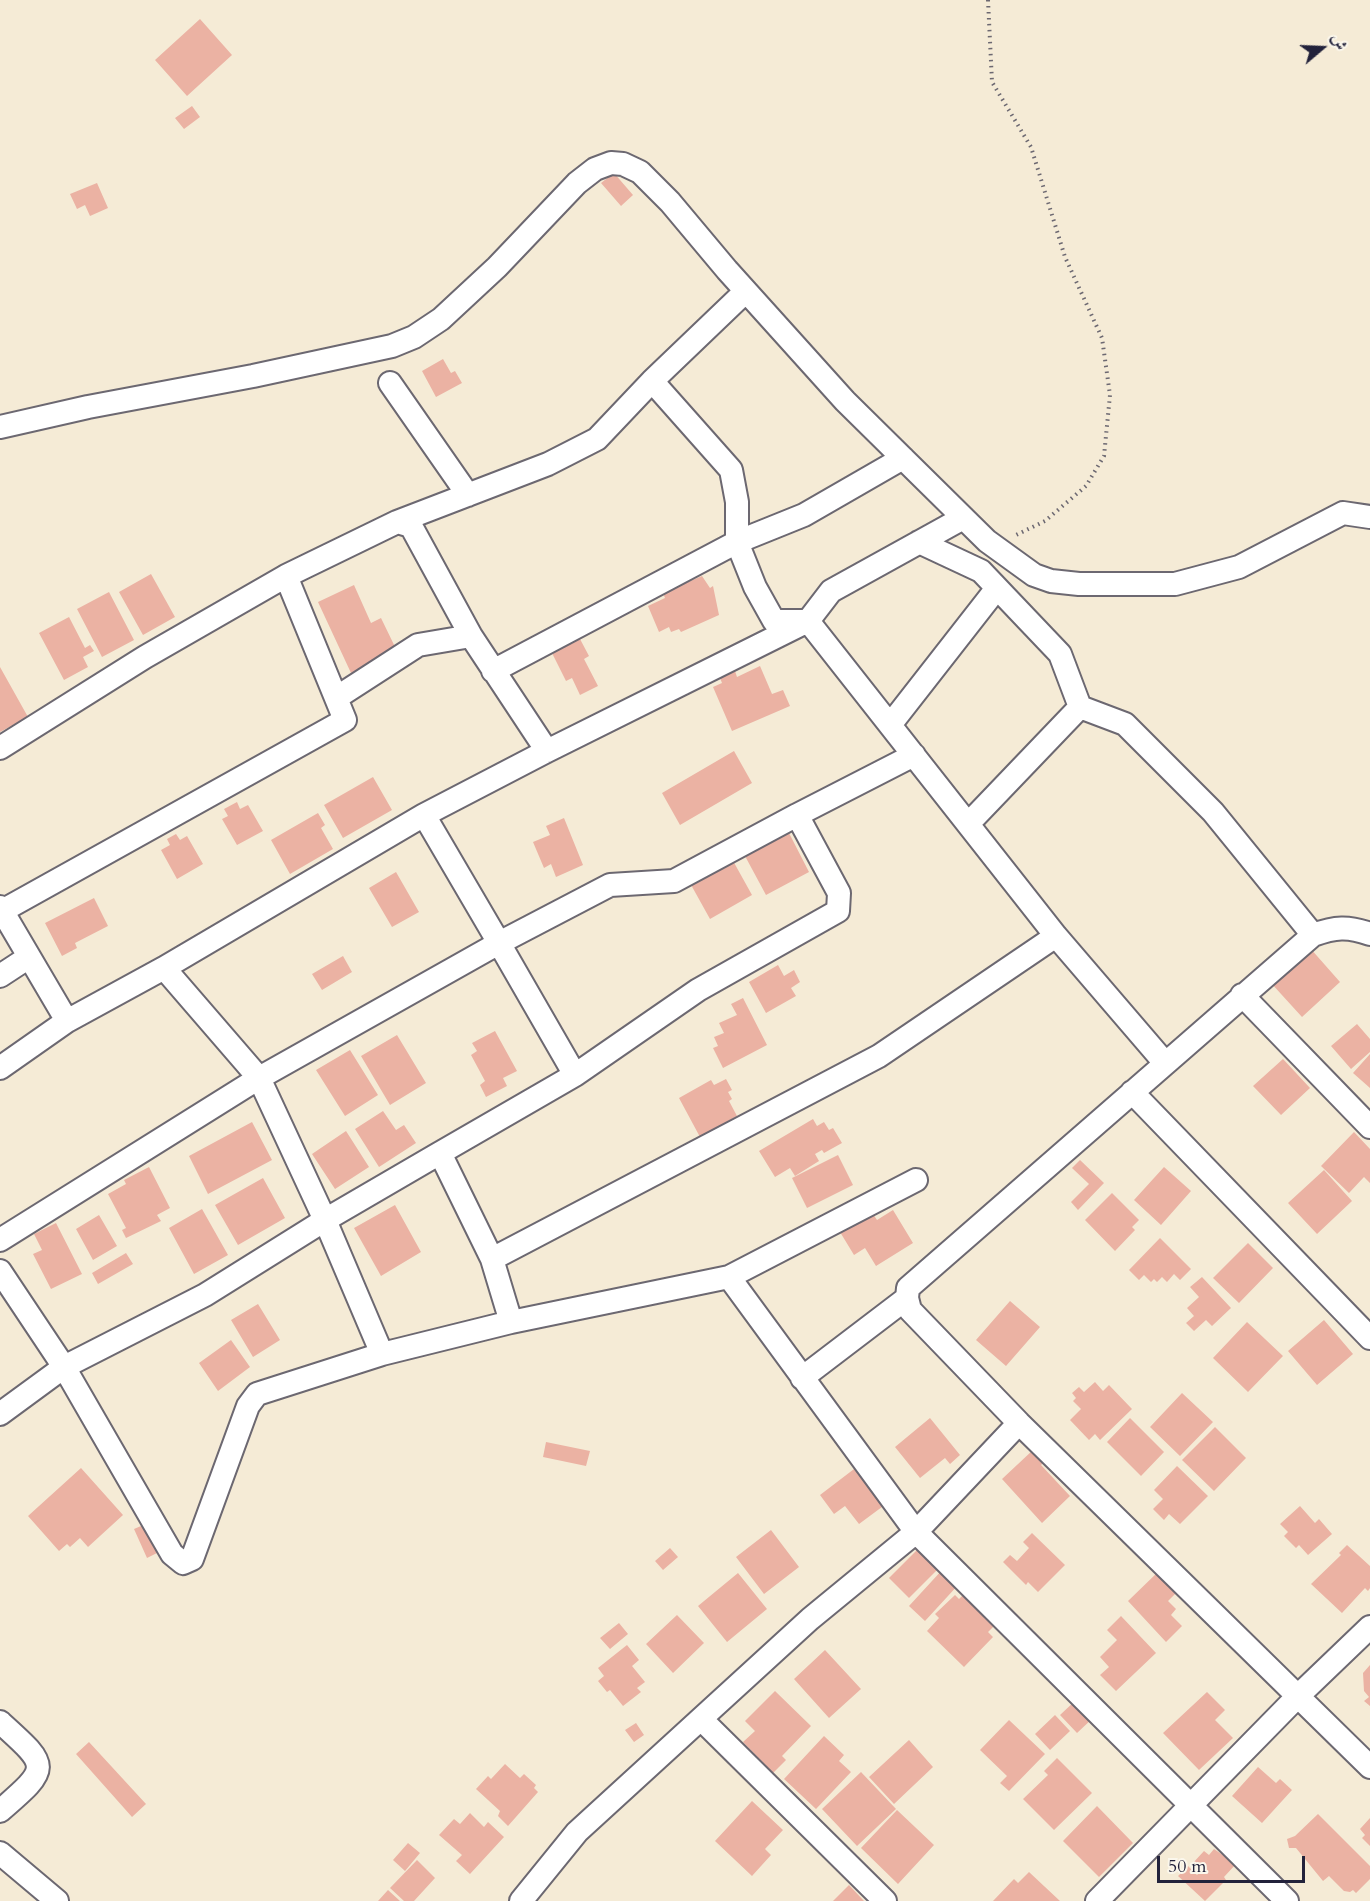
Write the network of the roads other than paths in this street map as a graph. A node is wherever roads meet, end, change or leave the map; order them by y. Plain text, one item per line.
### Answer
1 (746, 291) junction
2 (652, 381) junction
3 (390, 383) dead end
4 (0, 428) edge
5 (903, 458) junction
6 (468, 495) junction
7 (1370, 517) edge
8 (963, 518) junction
9 (397, 522) junction
10 (737, 542) junction
11 (919, 542) junction
12 (286, 576) junction
13 (997, 588) junction
14 (808, 621) junction
15 (471, 636) junction
16 (493, 671) junction
17 (336, 698) junction
18 (1080, 707) junction
19 (890, 725) junction
20 (0, 748) edge
21 (547, 751) junction
22 (914, 755) junction
23 (424, 815) junction
24 (797, 815) junction
25 (968, 824) junction
26 (1, 909) edge
27 (1370, 934) edge
28 (1313, 935) junction
29 (1056, 936) junction
30 (499, 943) junction
31 (29, 957) junction
32 (164, 968) junction
33 (0, 976) edge
34 (1242, 995) junction
35 (68, 1021) junction
36 (1165, 1063) junction
37 (0, 1068) edge
38 (575, 1075) junction
39 (259, 1078) junction
40 (1132, 1092) junction
41 (1370, 1127) edge
42 (440, 1153) junction
43 (916, 1180) dead end
44 (326, 1220) junction
45 (0, 1240) edge
46 (492, 1259) junction
47 (0, 1271) edge
48 (729, 1277) junction
49 (907, 1298) junction
50 (511, 1322) junction
51 (1370, 1338) edge
52 (382, 1354) junction
53 (64, 1367) junction
54 (802, 1378) junction
55 (0, 1414) edge
56 (1019, 1422) junction
57 (916, 1532) junction
58 (1370, 1627) edge
59 (1298, 1695) junction
60 (701, 1719) junction
61 (0, 1722) edge
62 (1370, 1767) edge
63 (1191, 1806) junction
64 (0, 1811) edge
65 (0, 1853) edge
66 (57, 1901) edge
67 (521, 1901) edge
68 (885, 1901) edge
69 (1097, 1901) edge
70 (1287, 1901) edge

1 - 2 street
1 - 4 street
1 - 5 street
2 - 6 street
2 - 10 street
3 - 6 street
5 - 8 street
5 - 10 street
6 - 9 street
7 - 8 street
8 - 11 street
9 - 12 street
9 - 15 street
10 - 14 street
10 - 16 street
11 - 13 street
11 - 14 street
12 - 17 street
12 - 20 street
13 - 18 street
13 - 19 street
14 - 19 street
14 - 21 street
15 - 16 street
15 - 17 street
16 - 21 street
17 - 26 street
18 - 25 street
18 - 28 street
19 - 22 street
21 - 23 street
22 - 24 street
22 - 25 street
23 - 30 street
23 - 32 street
24 - 30 street
24 - 38 street
25 - 29 street
26 - 31 street
27 - 28 street
28 - 34 street
29 - 36 street
29 - 46 street
30 - 38 street
30 - 39 street
31 - 33 street
31 - 35 street
32 - 35 street
32 - 39 street
34 - 36 street
34 - 41 street
35 - 37 street
36 - 40 street
38 - 42 street
39 - 44 street
39 - 45 street
40 - 49 street
40 - 51 street
42 - 44 street
42 - 46 street
43 - 48 street
44 - 52 street
44 - 53 street
46 - 50 street
47 - 53 street
48 - 50 street
48 - 54 street
49 - 54 street
49 - 56 street
50 - 52 street
52 - 53 street
53 - 55 street
54 - 57 street
56 - 57 street
56 - 59 street
57 - 60 street
57 - 63 street
58 - 59 street
59 - 62 street
59 - 63 street
60 - 67 street
60 - 68 street
61 - 64 street
63 - 69 street
63 - 70 street
65 - 66 street

